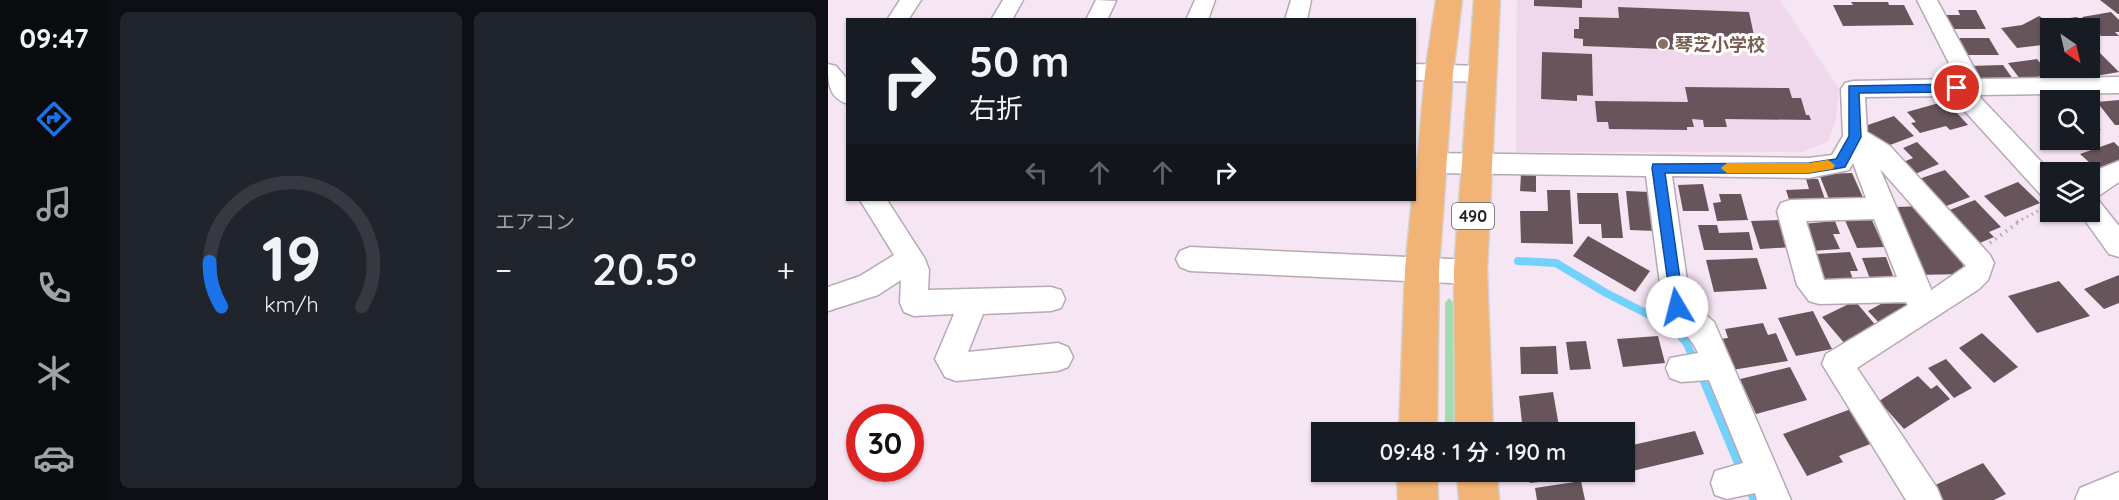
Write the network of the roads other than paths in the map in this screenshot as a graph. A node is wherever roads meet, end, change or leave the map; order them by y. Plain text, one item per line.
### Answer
1 (911, 0) edge
2 (1013, 0) edge
3 (1205, 0) edge
4 (1301, 0) edge
5 (1449, 0) edge
6 (1487, 0) edge
7 (1927, 0) edge
8 (1106, 1) edge
9 (898, 18) edge
10 (1002, 18) edge
11 (1097, 18) edge
12 (1198, 18) edge
13 (1296, 18) edge
14 (846, 65) edge
15 (828, 72) edge
16 (1427, 72) edge
17 (1482, 74) junction
18 (2119, 85) edge
19 (1965, 88) junction
20 (846, 94) edge
21 (1855, 137) junction
22 (1430, 164) junction
23 (1475, 165) junction
24 (1658, 168) junction
25 (2119, 171) edge
26 (2040, 176) edge
27 (2100, 183) edge
28 (874, 201) edge
29 (1883, 208) junction
30 (2100, 221) edge
31 (2119, 246) edge
32 (911, 259) junction
33 (1190, 259) dead end
34 (1422, 269) junction
35 (1472, 272) junction
36 (828, 299) edge
37 (1052, 299) dead end
38 (1920, 299) junction
39 (974, 301) junction
40 (1058, 357) dead end
41 (1716, 365) junction
42 (1681, 369) dead end
43 (1418, 422) edge
44 (1473, 422) edge
45 (1417, 482) edge
46 (1478, 482) edge
47 (1727, 483) dead end
48 (1766, 483) edge
49 (2119, 488) edge
50 (1418, 500) edge
51 (1479, 500) edge
52 (1925, 500) edge
53 (2092, 500) edge

1 - 9 street
2 - 10 street
3 - 12 street
4 - 13 street
5 - 16 highway, 490
6 - 17 highway, 490
7 - 19 street
8 - 11 street
14 - 15 street
15 - 20 street
16 - 17 street
16 - 22 highway, 490
17 - 23 highway, 490
18 - 19 street
19 - 21 street
19 - 26 street
21 - 24 street
21 - 29 street
21 - 38 street
22 - 23 street
22 - 34 highway, 490
23 - 24 street
23 - 35 highway, 490
24 - 41 street
25 - 27 street
28 - 32 street
29 - 38 street
29 - 38 street
30 - 31 street
32 - 36 street
32 - 39 street
33 - 34 street
34 - 35 street
34 - 43 highway, 490
35 - 44 highway, 490
37 - 39 street
38 - 52 street
39 - 40 street
41 - 42 street
41 - 48 street
45 - 50 highway
46 - 51 highway
47 - 48 street
49 - 53 street

